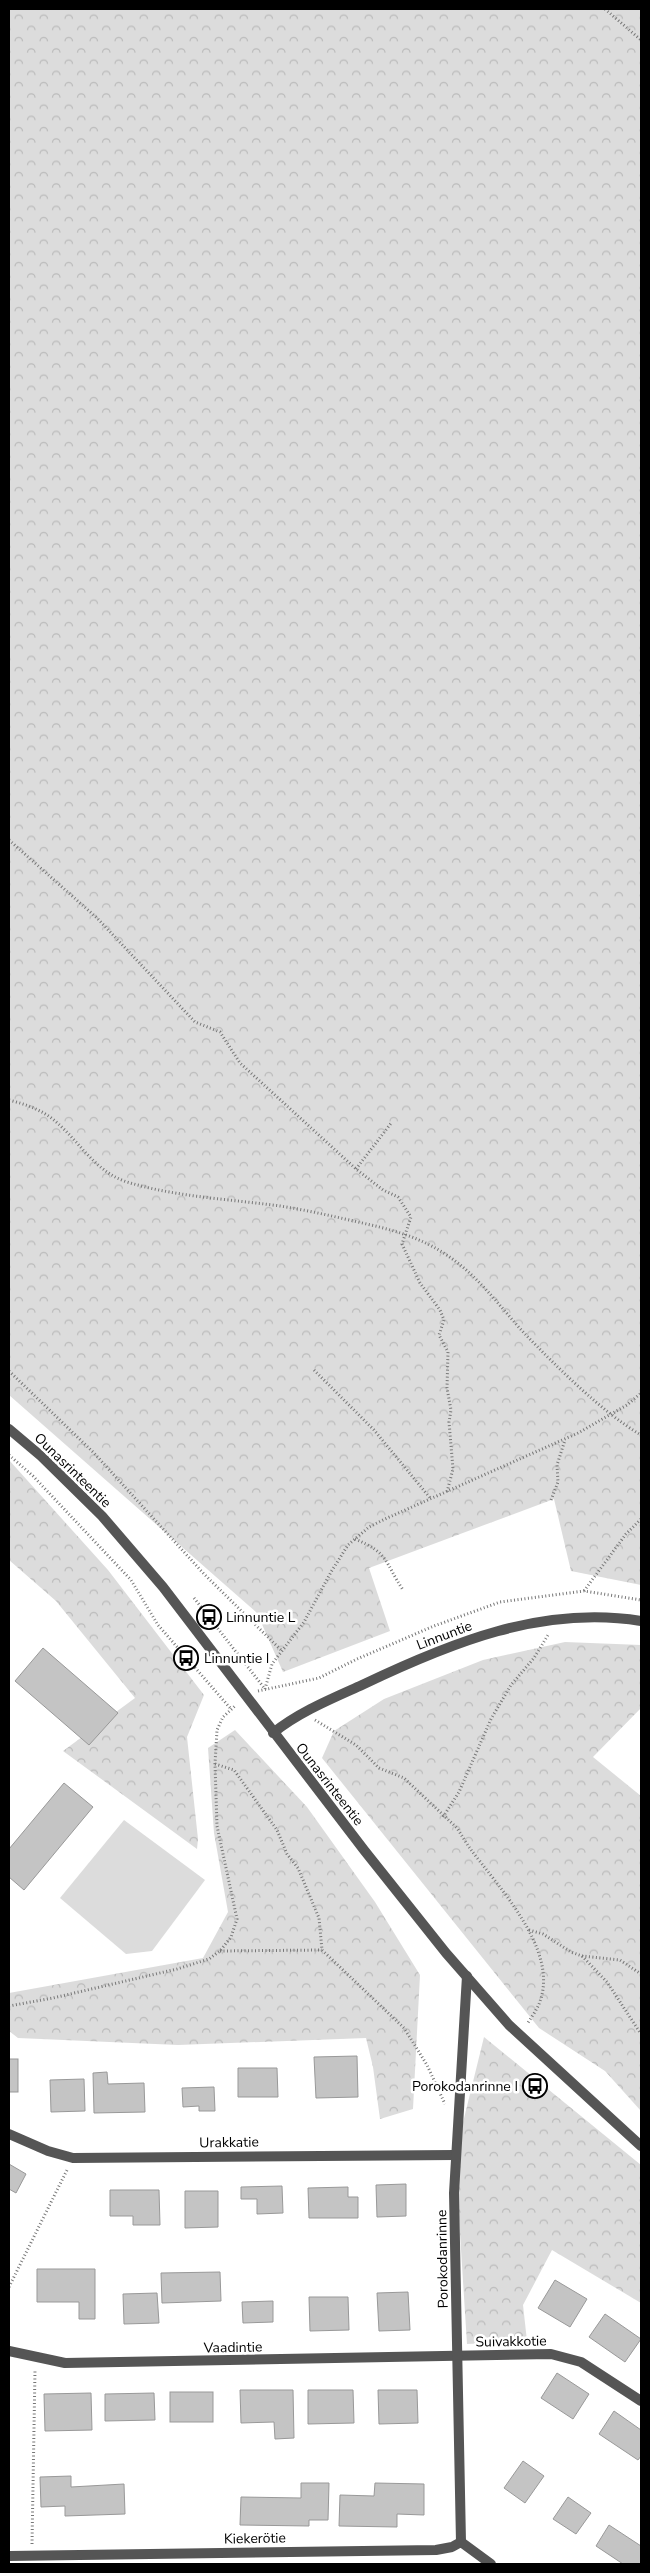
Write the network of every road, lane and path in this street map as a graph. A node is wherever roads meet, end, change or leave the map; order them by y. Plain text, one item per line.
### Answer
1 (605, 9) edge
2 (641, 40) edge
3 (9, 840) edge
4 (9, 1100) edge
5 (392, 1122) dead end
6 (356, 1169) junction
7 (405, 1233) junction
8 (314, 1370) dead end
9 (9, 1371) edge
10 (641, 1392) edge
11 (611, 1414) junction
12 (9, 1429) edge
13 (641, 1435) edge
14 (565, 1440) junction
15 (9, 1455) edge
16 (447, 1492) junction
17 (431, 1499) junction
18 (550, 1500) dead end
19 (641, 1519) edge
20 (355, 1538) junction
21 (403, 1590) dead end
22 (584, 1591) junction
23 (194, 1598) dead end
24 (641, 1600) edge
25 (554, 1620) junction
26 (641, 1621) edge
27 (282, 1651) junction
28 (265, 1690) junction
29 (306, 1711) junction
30 (272, 1733) junction
31 (215, 1764) junction
32 (443, 1817) junction
33 (529, 1930) junction
34 (322, 1950) junction
35 (220, 1951) junction
36 (582, 1956) junction
37 (641, 1974) edge
38 (467, 1976) junction
39 (9, 2006) edge
40 (641, 2034) edge
41 (519, 2036) junction
42 (456, 2126) junction
43 (9, 2134) edge
44 (641, 2146) edge
45 (455, 2155) junction
46 (73, 2158) junction
47 (9, 2287) edge
48 (9, 2351) edge
49 (35, 2357) junction
50 (458, 2357) junction
51 (641, 2401) edge
52 (460, 2542) junction
53 (9, 2556) edge
54 (32, 2557) junction
55 (491, 2564) edge

1 - 2 path
3 - 6 path
4 - 7 path
5 - 6 path
6 - 7 path
7 - 11 path
7 - 16 path
8 - 17 path
9 - 27 path
10 - 11 path
11 - 13 path
11 - 14 path
12 - 30 street, Ounasrinteentie
14 - 16 path
14 - 18 path
15 - 31 path
16 - 17 path
17 - 20 path
19 - 22 path
20 - 21 path
20 - 27 path
22 - 24 path
22 - 28 path
23 - 28 path
25 - 26 street, Linnuntie
25 - 29 street, Linnuntie
25 - 32 path
27 - 28 path
29 - 30 street, Linnuntie
29 - 32 path
30 - 38 street, Ounasrinteentie
31 - 34 path
31 - 35 path
32 - 33 path
33 - 36 path
33 - 41 path
34 - 35 path
34 - 42 path
35 - 39 path
36 - 37 path
36 - 40 path
38 - 41 street, Ounasrinteentie
38 - 42 street, Porokodanrinne
41 - 44 street, Ounasrinteentie
42 - 45 street, Porokodanrinne
43 - 46 street, Urakkatie
45 - 46 street, Urakkatie
45 - 50 street, Porokodanrinne
46 - 47 path
48 - 49 street, Vaadintie
49 - 50 street, Vaadintie
49 - 54 path
50 - 51 street, Suivakkotie
50 - 52 street, Porokodanrinne
52 - 54 street, Kiekerötie
52 - 55 street
53 - 54 street, Kiekerötie

